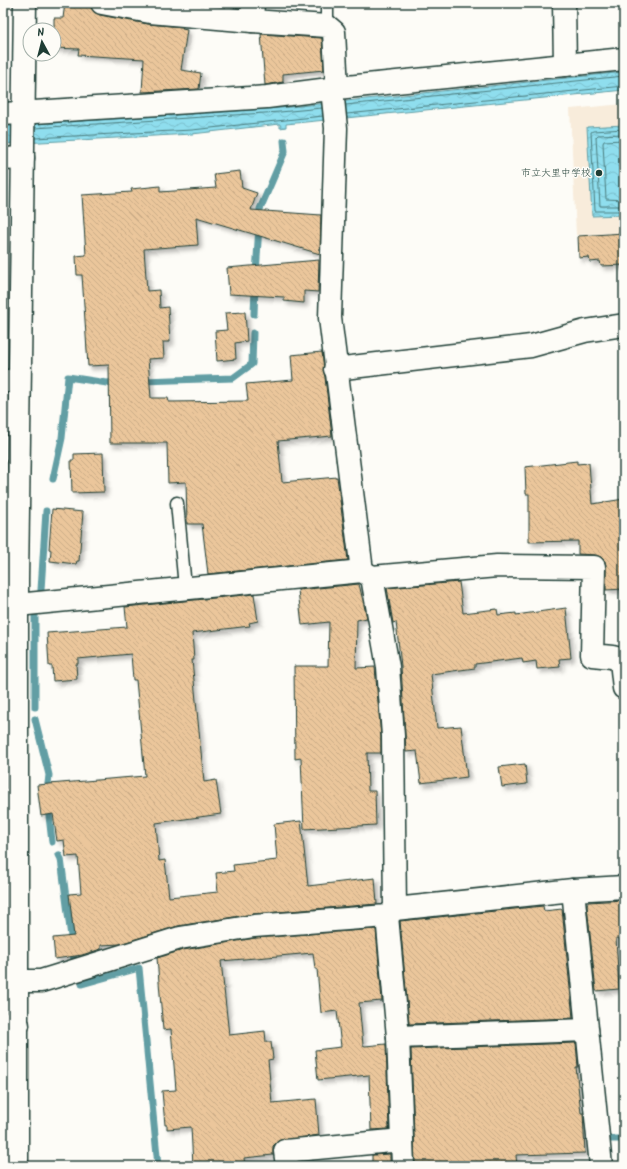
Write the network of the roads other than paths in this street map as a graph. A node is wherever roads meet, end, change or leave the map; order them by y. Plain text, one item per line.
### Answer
1 (25, 3) edge
2 (102, 3) edge
3 (328, 3) edge
4 (564, 3) edge
5 (252, 12) edge
6 (327, 26) junction
7 (624, 59) edge
8 (565, 65) junction
9 (334, 90) junction
10 (17, 114) edge
11 (16, 157) edge
12 (624, 326) edge
13 (335, 369) junction
14 (11, 381) edge
15 (177, 503) dead end
16 (367, 574) junction
17 (10, 581) edge
18 (185, 587) junction
19 (17, 605) junction
20 (623, 660) edge
21 (624, 688) edge
22 (624, 887) edge
23 (573, 890) junction
24 (391, 912) junction
25 (18, 981) junction
26 (10, 1024) edge
27 (587, 1030) junction
28 (398, 1037) junction
29 (402, 1140) junction
30 (17, 1166) edge
31 (287, 1166) edge
32 (404, 1166) edge
33 (601, 1166) edge

1 - 10 street
2 - 5 street
3 - 6 lane
4 - 8 street
5 - 6 street
6 - 9 street
7 - 8 street
8 - 9 street
9 - 10 street
9 - 13 street
10 - 11 street
11 - 14 street
12 - 13 street
13 - 16 street
14 - 17 street
15 - 18 lane
16 - 18 street
16 - 20 street
16 - 24 street
17 - 19 street
18 - 19 street
19 - 25 street
20 - 21 street
22 - 23 street
23 - 24 street
23 - 27 street
24 - 25 street
24 - 28 street
25 - 26 street
26 - 30 street
27 - 28 street
27 - 33 street
28 - 29 street
29 - 31 street
29 - 32 street

